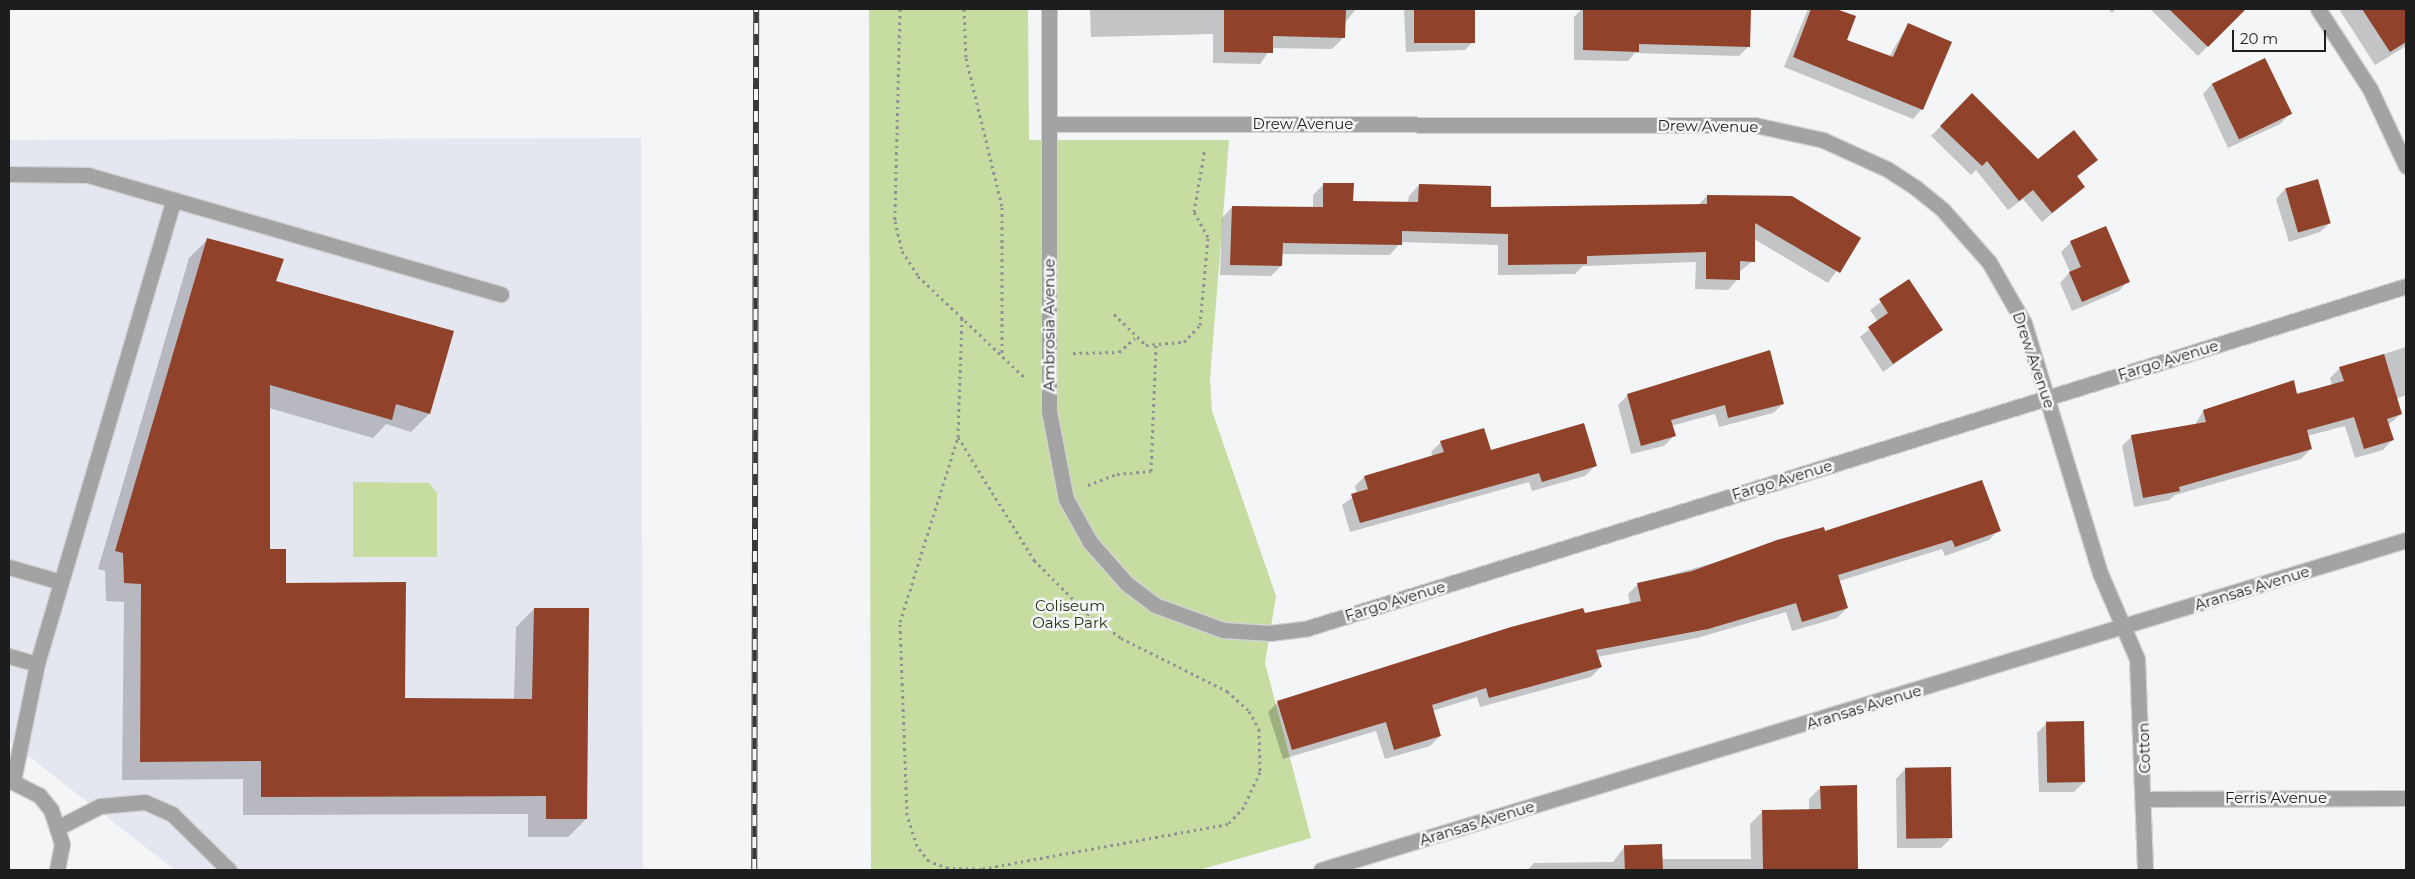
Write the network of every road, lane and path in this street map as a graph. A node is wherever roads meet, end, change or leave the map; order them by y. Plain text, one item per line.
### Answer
1 (900, 9) edge
2 (964, 9) edge
3 (1049, 9) edge
4 (2318, 9) edge
5 (1049, 124) junction
6 (1205, 142) dead end
7 (2406, 166) edge
8 (9, 174) edge
9 (174, 200) junction
10 (2406, 286) edge
11 (501, 294) dead end
12 (1114, 314) dead end
13 (962, 318) junction
14 (1134, 338) junction
15 (1156, 345) junction
16 (1070, 353) dead end
17 (1002, 355) junction
18 (1025, 377) dead end
19 (2048, 397) junction
20 (958, 437) junction
21 (1086, 485) dead end
22 (2406, 540) edge
23 (9, 567) edge
24 (61, 582) junction
25 (1155, 605) joint
26 (2125, 628) junction
27 (9, 656) edge
28 (37, 664) junction
29 (11, 781) edge
30 (2406, 798) edge
31 (2145, 799) junction
32 (59, 827) junction
33 (57, 870) edge
34 (229, 870) edge
35 (1322, 870) edge
36 (2145, 870) edge

1 - 13 path
2 - 17 path
3 - 5 street, Ambrosia Avenue
4 - 7 street
5 - 19 street, Drew Avenue
5 - 25 street, Ambrosia Avenue
6 - 15 path
8 - 9 street
9 - 11 street
9 - 24 street
10 - 19 street, Fargo Avenue
12 - 14 path
13 - 17 path
13 - 20 path
14 - 15 path
14 - 16 path
15 - 21 path
17 - 18 path
19 - 25 street, Fargo Avenue
19 - 26 street, Drew Avenue
20 - 20 path
22 - 26 street, Aransas Avenue
23 - 24 street
24 - 28 street
26 - 31 street, Cotton
26 - 35 street, Aransas Avenue
27 - 28 street
28 - 29 street
29 - 32 street
30 - 31 street, Ferris Avenue
31 - 36 street, Cotton
32 - 33 street
32 - 34 street

